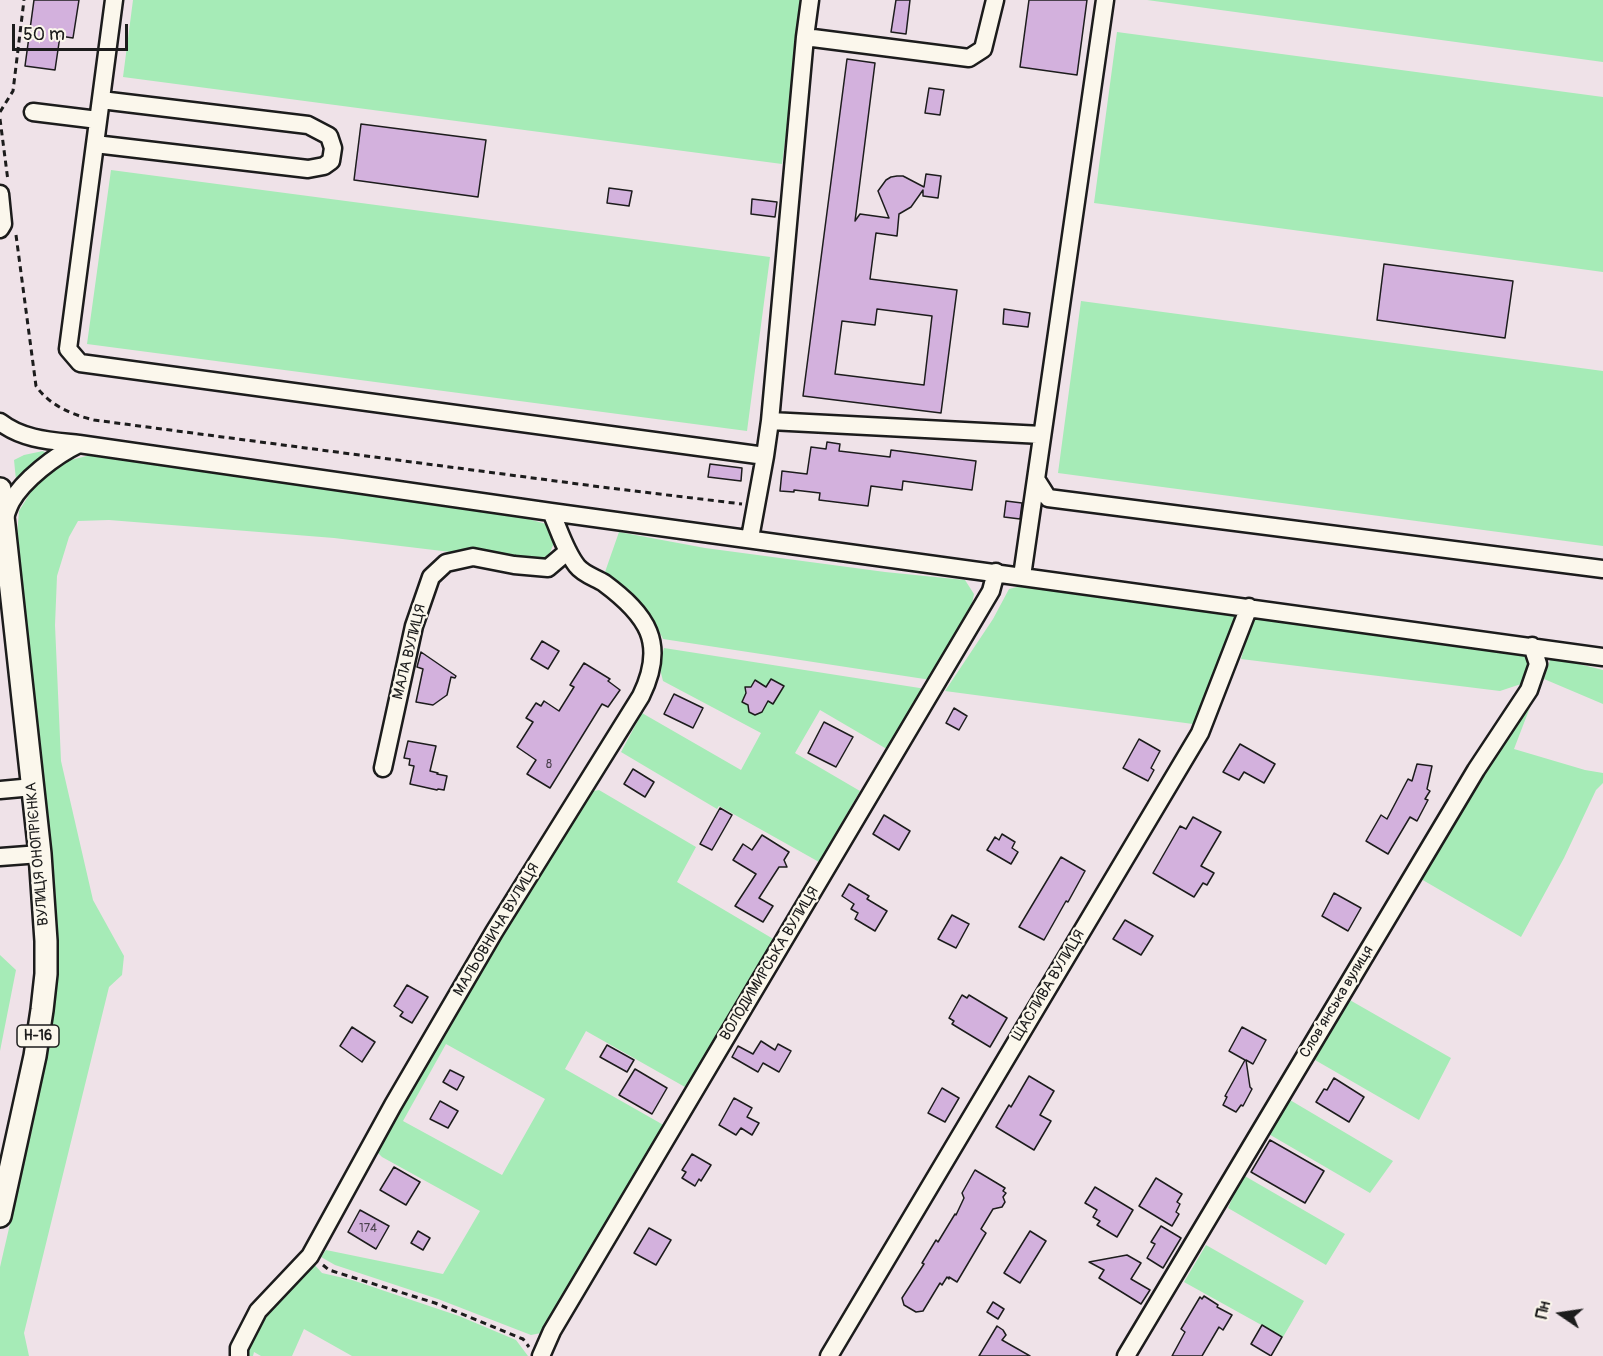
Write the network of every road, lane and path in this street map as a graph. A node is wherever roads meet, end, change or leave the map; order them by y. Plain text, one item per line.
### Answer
1 (24, 0) edge
2 (114, 0) edge
3 (810, 0) edge
4 (995, 0) edge
5 (1105, 0) edge
6 (805, 37) junction
7 (101, 100) junction
8 (0, 112) edge
9 (33, 112) dead end
10 (98, 120) junction
11 (95, 144) junction
12 (0, 194) edge
13 (0, 230) edge
14 (770, 421) junction
15 (0, 422) edge
16 (1042, 435) junction
17 (79, 444) junction
18 (765, 456) junction
19 (1036, 479) junction
20 (0, 489) edge
21 (551, 512) junction
22 (3, 532) edge
23 (750, 538) junction
24 (568, 551) junction
25 (1603, 569) edge
26 (996, 572) junction
27 (1022, 576) junction
28 (1249, 607) junction
29 (1532, 646) junction
30 (1603, 657) edge
31 (383, 768) dead end
32 (33, 787) junction
33 (0, 790) edge
34 (40, 854) junction
35 (0, 857) edge
36 (0, 1216) edge
37 (310, 1256) junction
38 (535, 1352) edge
39 (239, 1356) edge
40 (829, 1356) edge
41 (1126, 1356) edge

1 - 8 path
2 - 7 street
3 - 6 street
4 - 6 street
5 - 16 street
6 - 14 street
7 - 10 street
7 - 11 street
9 - 10 street
10 - 11 street
11 - 18 street
12 - 13 street
14 - 16 street
14 - 18 street
15 - 17 street
16 - 19 street
17 - 21 street
17 - 22 street
18 - 23 street
19 - 25 street
19 - 27 street
20 - 22 main road, ВУЛИЦЯ ОНОПРІЄНКА / Н-16
21 - 23 street
21 - 24 street, МАЛЬОВНИЧА ВУЛИЦЯ
22 - 32 main road, ВУЛИЦЯ ОНОПРІЄНКА / Н-16
23 - 26 street
24 - 31 street, МАЛА ВУЛИЦЯ
24 - 37 street, МАЛЬОВНИЧА ВУЛИЦЯ
26 - 27 street
26 - 38 street, ВОЛОДИМИРСЬКА ВУЛИЦЯ
27 - 28 street
28 - 29 street
28 - 40 street, ЩАСЛИВА ВУЛИЦЯ
29 - 30 street
29 - 41 street, Словʼянська вулиця
32 - 33 street
32 - 34 main road, ВУЛИЦЯ ОНОПРІЄНКА / Н-16
34 - 35 street
34 - 36 main road, ВУЛИЦЯ ОНОПРІЄНКА / Н-16
37 - 38 path
37 - 39 street, МАЛЬОВНИЧА ВУЛИЦЯ

